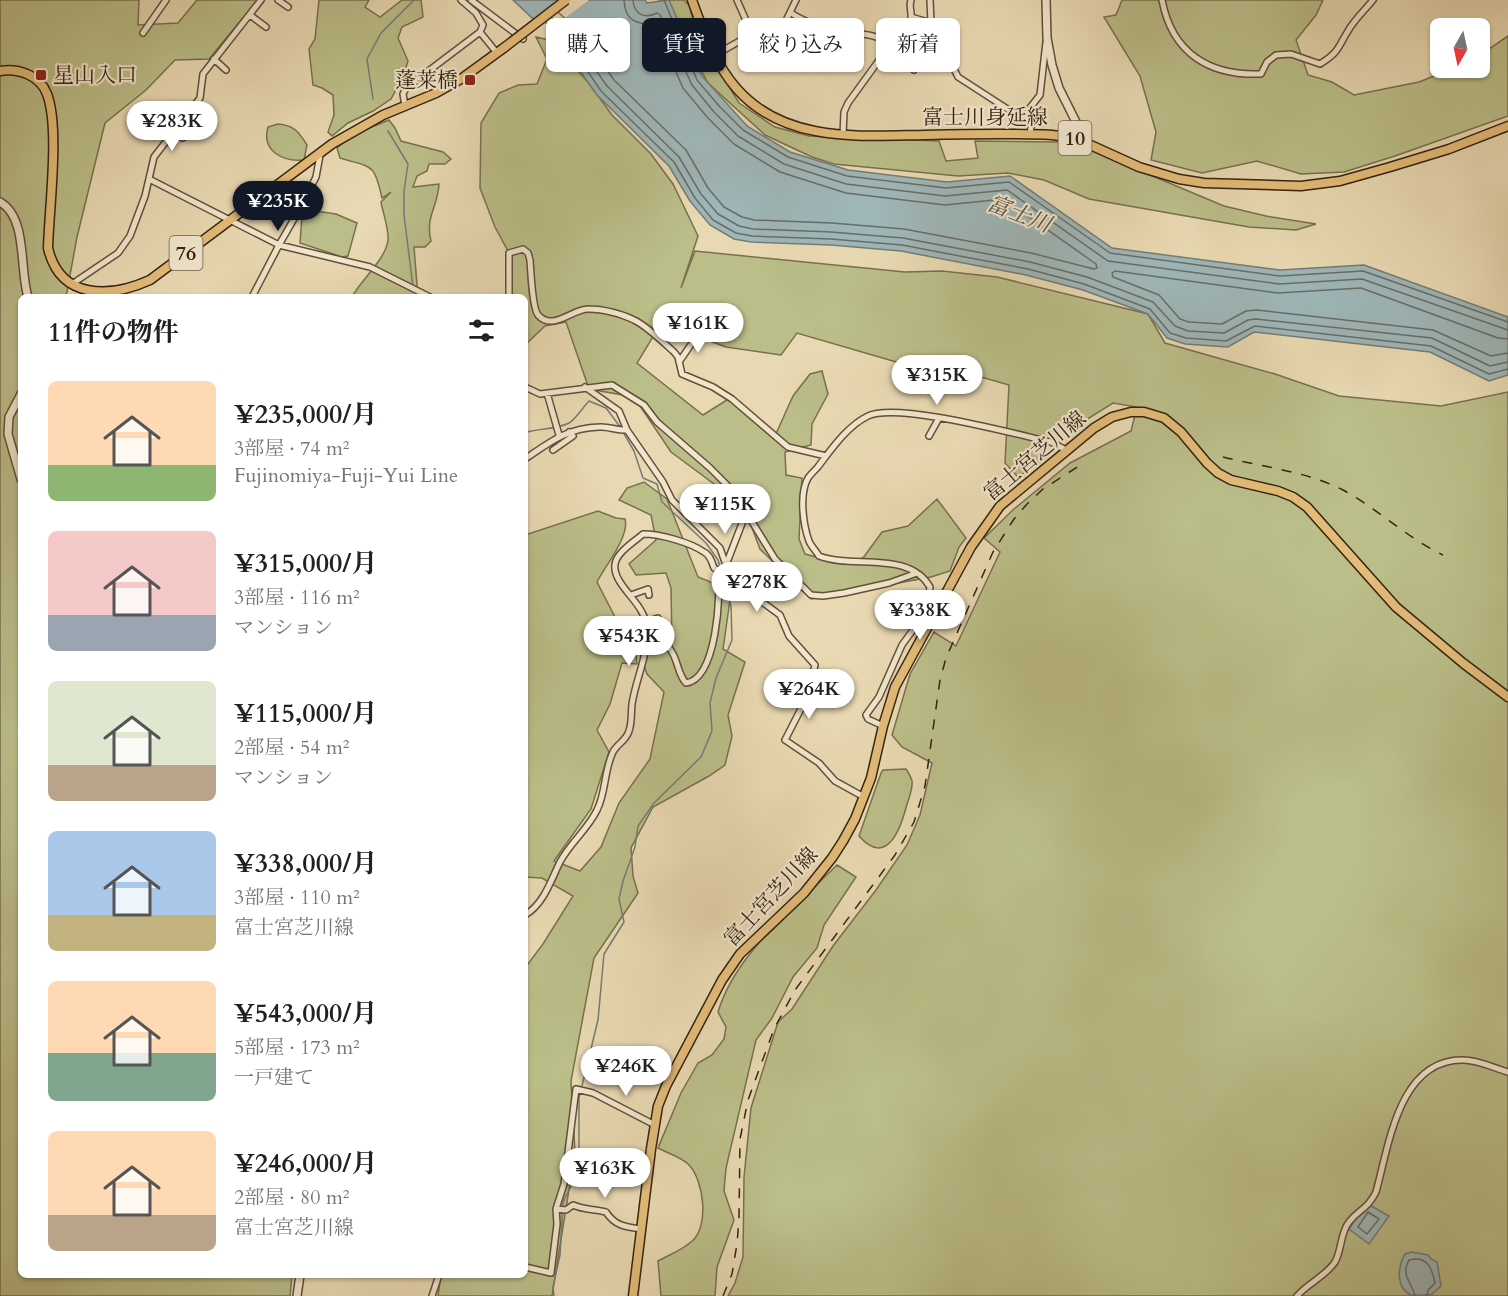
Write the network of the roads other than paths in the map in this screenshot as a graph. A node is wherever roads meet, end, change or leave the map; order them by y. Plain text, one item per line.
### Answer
1 (166, 0) edge
2 (261, 0) edge
3 (278, 0) edge
4 (461, 0) edge
5 (471, 0) edge
6 (566, 0) edge
7 (692, 0) edge
8 (737, 0) edge
9 (796, 0) edge
10 (911, 0) edge
11 (930, 0) edge
12 (1046, 0) edge
13 (1162, 0) edge
14 (1373, 0) edge
15 (288, 7) dead end
16 (791, 13) junction
17 (250, 15) junction
18 (911, 17) joint
19 (700, 18) edge
20 (745, 18) edge
21 (788, 18) edge
22 (914, 18) edge
23 (931, 18) edge
24 (266, 27) dead end
25 (480, 32) junction
26 (143, 33) dead end
27 (876, 37) edge
28 (1047, 38) junction
29 (523, 39) dead end
30 (497, 53) junction
31 (214, 60) junction
32 (876, 64) edge
33 (226, 70) dead end
34 (0, 71) edge
35 (724, 72) edge
36 (956, 72) edge
37 (203, 74) junction
38 (195, 75) dead end
39 (169, 105) dead end
40 (405, 106) junction
41 (186, 117) junction
42 (1028, 117) junction
43 (1508, 126) edge
44 (171, 134) junction
45 (1030, 134) junction
46 (843, 135) junction
47 (183, 138) dead end
48 (1074, 138) junction
49 (320, 153) junction
50 (149, 179) junction
51 (0, 202) edge
52 (230, 221) junction
53 (279, 245) junction
54 (72, 284) junction
55 (28, 294) edge
56 (112, 294) edge
57 (254, 294) edge
58 (422, 294) edge
59 (509, 294) edge
60 (699, 333) dead end
61 (679, 362) junction
62 (585, 387) junction
63 (528, 389) edge
64 (547, 393) junction
65 (18, 400) edge
66 (939, 418) junction
67 (623, 430) junction
68 (558, 433) junction
69 (571, 434) junction
70 (580, 435) dead end
71 (929, 436) dead end
72 (553, 450) dead end
73 (1066, 450) junction
74 (826, 456) junction
75 (528, 457) edge
76 (18, 469) edge
77 (746, 513) junction
78 (725, 566) junction
79 (718, 570) junction
80 (918, 572) junction
81 (631, 595) junction
82 (649, 595) dead end
83 (658, 618) dead end
84 (646, 622) junction
85 (607, 634) dead end
86 (645, 645) junction
87 (1508, 697) edge
88 (883, 726) junction
89 (864, 797) junction
90 (528, 913) edge
91 (1508, 1072) edge
92 (655, 1125) junction
93 (560, 1210) junction
94 (641, 1228) junction
95 (528, 1269) edge
96 (300, 1278) edge
97 (439, 1278) edge
98 (297, 1296) edge
99 (432, 1296) edge
100 (633, 1296) edge
101 (1297, 1296) edge

1 - 26 street
2 - 17 street
3 - 15 street
4 - 25 street
5 - 29 street
6 - 30 main road, 76, bridge
7 - 19 main road, 富士川身延線 / 10
8 - 20 street
9 - 16 street
10 - 18 street
11 - 23 street
12 - 28 street
13 - 14 street
16 - 21 street
16 - 27 street
17 - 24 street
17 - 31 street
18 - 22 street
25 - 30 street
25 - 40 street
28 - 42 street
28 - 48 street
30 - 40 main road, 76
31 - 33 street
31 - 37 street
32 - 46 street
34 - 54 main road
35 - 46 main road, 富士川身延線 / 10
36 - 42 street
37 - 38 street
37 - 41 street
39 - 41 street
40 - 49 main road, 76
41 - 44 street
42 - 45 street
43 - 48 main road, 富士川身延線 / 10
44 - 47 street
44 - 50 street
45 - 46 main road, 富士川身延線 / 10
45 - 48 main road, 富士川身延線 / 10
49 - 52 main road, 76
49 - 53 street
50 - 52 street
50 - 54 street
51 - 55 street
52 - 53 street
52 - 56 main road, 76
53 - 57 street
53 - 58 street
54 - 56 main road, 76
59 - 61 street
60 - 61 street
61 - 74 street
62 - 64 street
62 - 67 street
62 - 77 street
63 - 64 street
64 - 68 street
65 - 76 street
66 - 71 street
66 - 73 street
66 - 74 street
67 - 69 street
67 - 78 street
68 - 69 street
68 - 75 street
69 - 70 street
69 - 72 street
73 - 87 main road, 富士宮芝川線
73 - 88 main road, 富士宮芝川線
74 - 80 street
77 - 78 street
77 - 80 street
78 - 79 street
78 - 89 street
79 - 81 street
79 - 86 street
80 - 88 street
81 - 82 street
81 - 84 street
83 - 84 street
84 - 86 street
85 - 86 street
86 - 90 street
88 - 89 main road, 富士宮芝川線
89 - 92 main road, 富士宮芝川線
91 - 101 street
92 - 93 street
92 - 94 main road, 富士宮芝川線
93 - 94 street
93 - 95 street
94 - 100 main road, 富士宮芝川線
96 - 98 street
97 - 99 street

